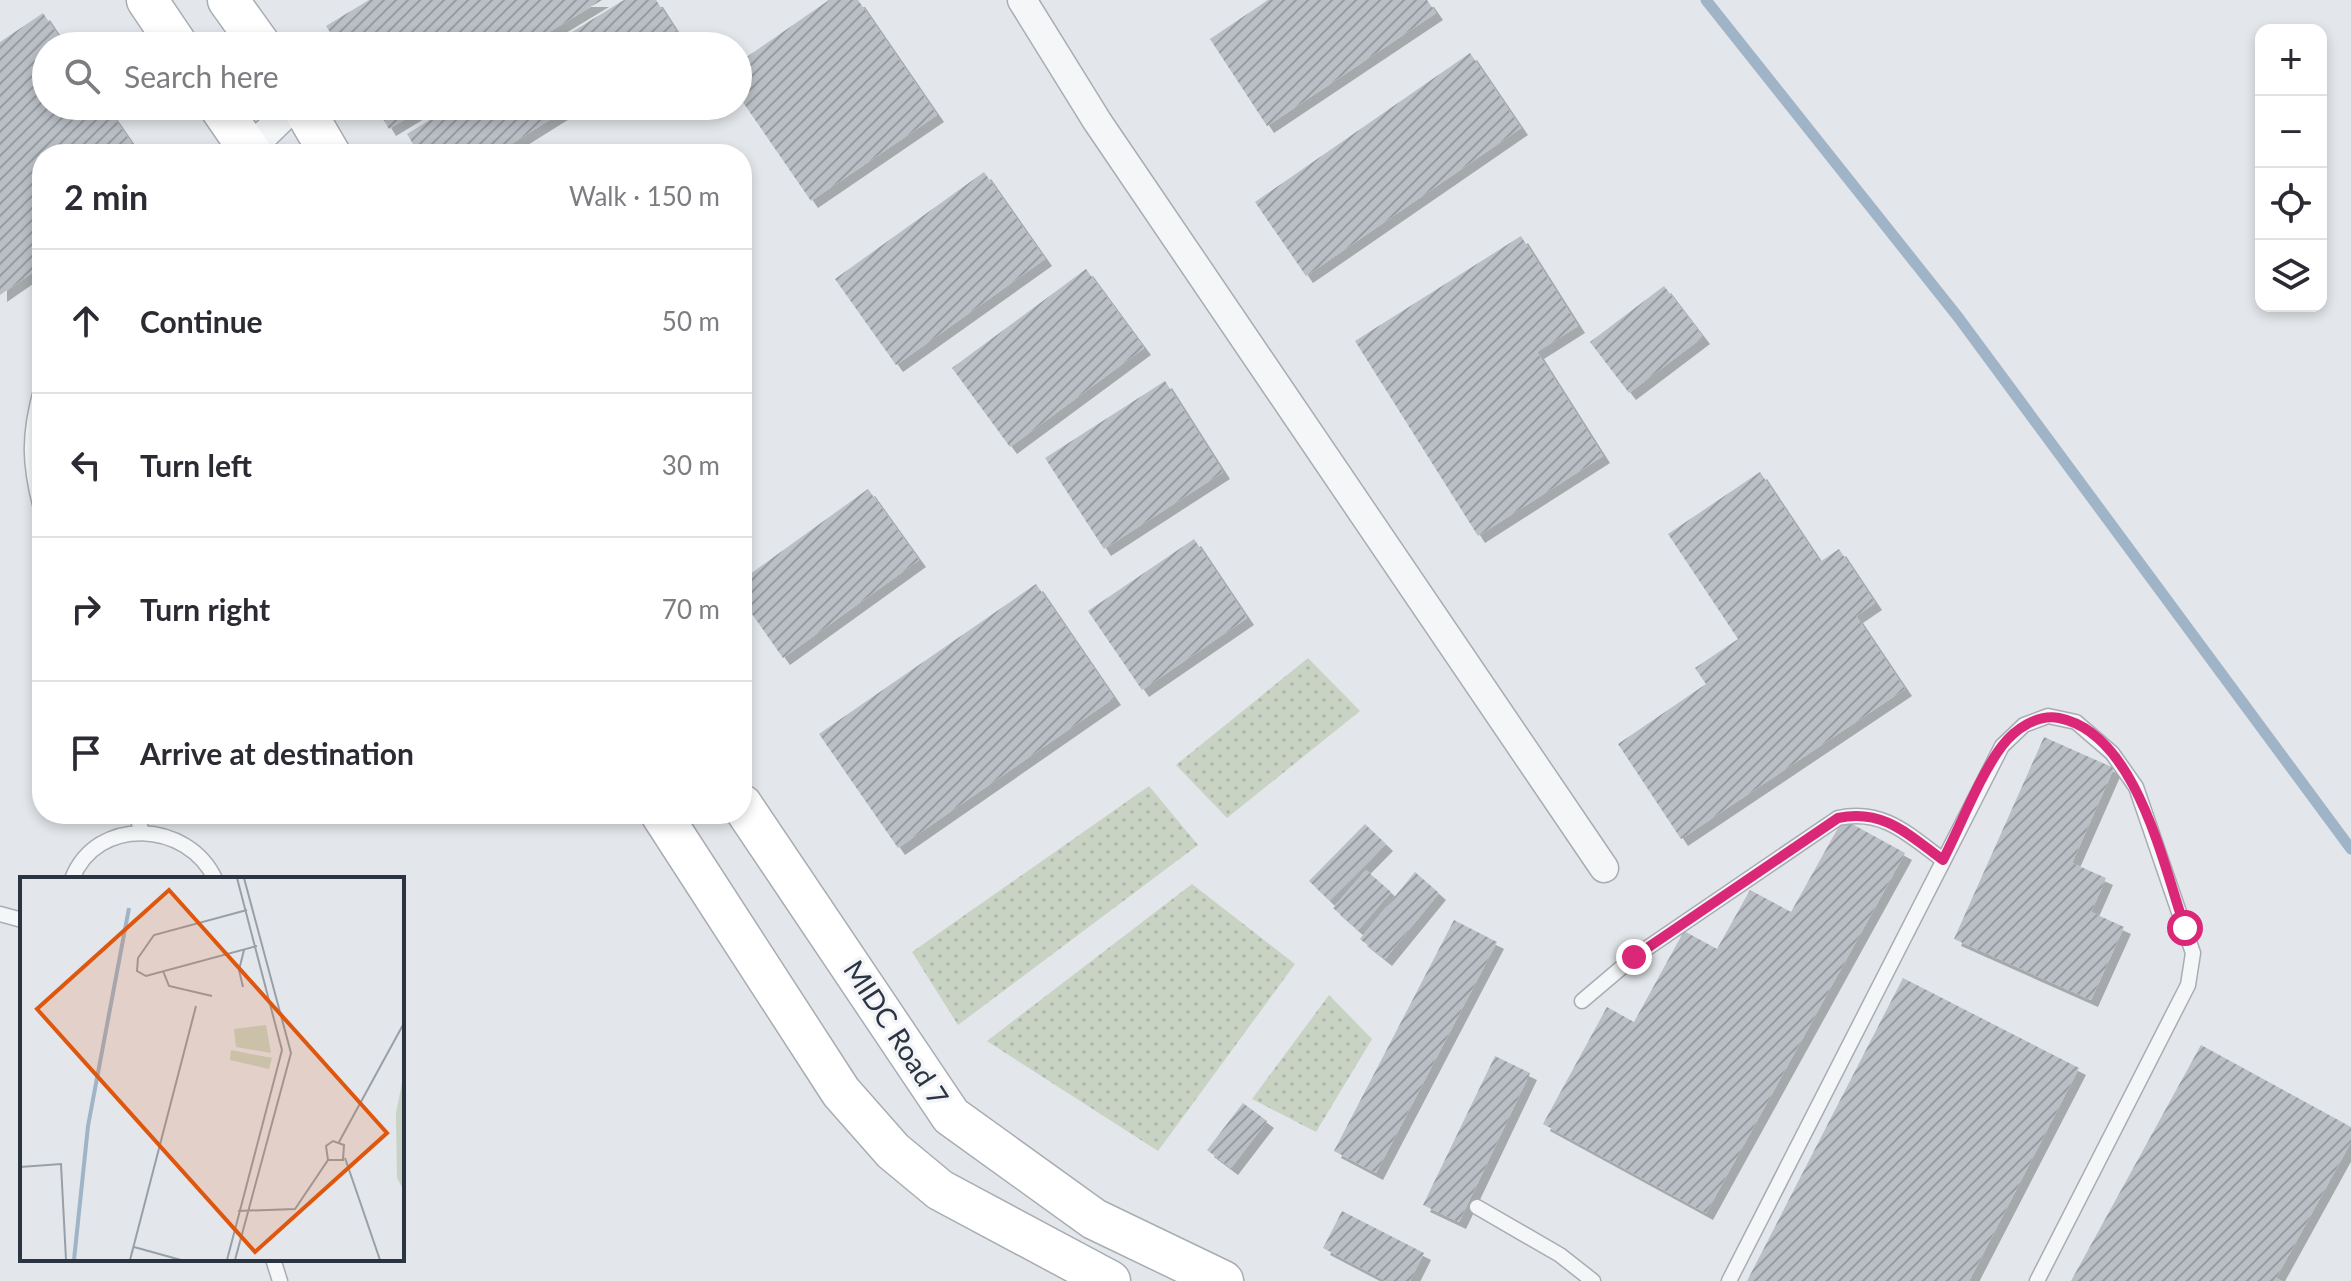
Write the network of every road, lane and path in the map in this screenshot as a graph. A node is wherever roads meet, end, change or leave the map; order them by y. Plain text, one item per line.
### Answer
1 (147, 0) edge
2 (228, 0) edge
3 (1022, 0) edge
4 (169, 32) edge
5 (251, 32) edge
6 (228, 120) edge
7 (280, 120) edge
8 (310, 120) edge
9 (244, 144) edge
10 (257, 144) edge
11 (324, 144) edge
12 (32, 436) edge
13 (32, 477) edge
14 (752, 820) edge
15 (139, 824) edge
16 (667, 824) edge
17 (142, 832) junction
18 (1943, 860) junction
19 (1604, 868) dead end
20 (73, 877) edge
21 (214, 877) edge
22 (0, 914) edge
23 (20, 919) edge
24 (1582, 1001) dead end
25 (1477, 1207) dead end
26 (274, 1261) edge
27 (280, 1281) edge
28 (1110, 1281) edge
29 (1223, 1281) edge
30 (1593, 1281) edge
31 (1729, 1281) edge
32 (2037, 1281) edge

1 - 4 street
2 - 5 street
3 - 19 street
6 - 9 street
7 - 10 street
8 - 11 street
12 - 13 lane
14 - 29 street, MIDC Road 7
15 - 17 lane
16 - 28 street
17 - 20 lane
17 - 21 lane
18 - 24 lane
18 - 31 lane
18 - 32 lane
22 - 23 lane
25 - 30 lane
26 - 27 lane

